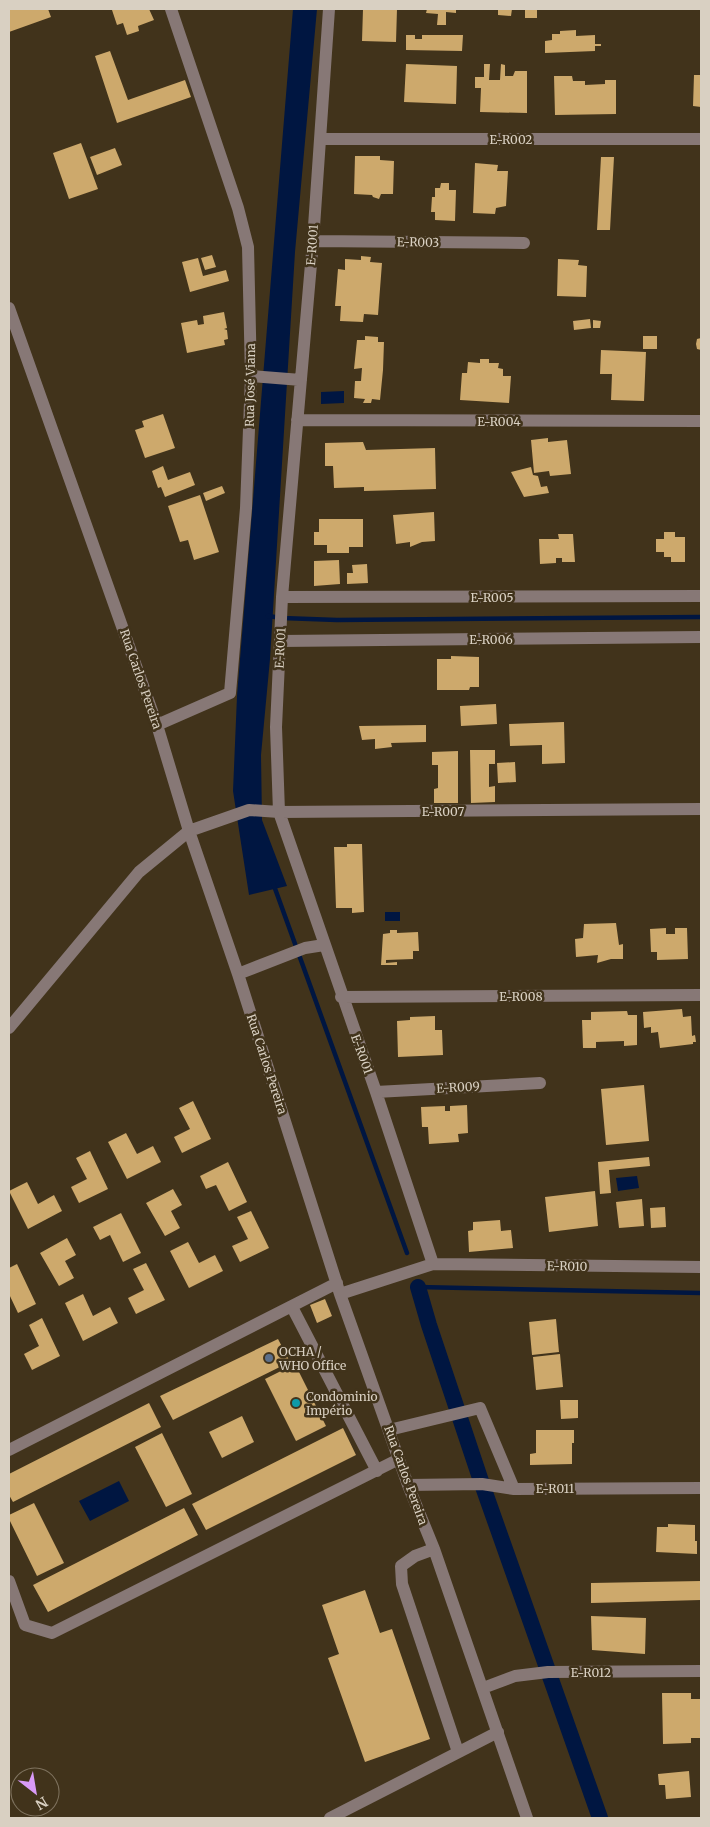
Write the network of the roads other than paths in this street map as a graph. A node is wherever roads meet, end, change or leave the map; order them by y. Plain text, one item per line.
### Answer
1 (171, 9) edge
2 (329, 9) edge
3 (320, 139) junction
4 (701, 139) edge
5 (312, 241) junction
6 (524, 243) dead end
7 (9, 308) edge
8 (252, 376) junction
9 (300, 380) junction
10 (297, 420) junction
11 (701, 421) edge
12 (701, 596) edge
13 (282, 598) junction
14 (701, 637) edge
15 (280, 641) junction
16 (157, 725) junction
17 (701, 809) edge
18 (279, 812) junction
19 (189, 831) junction
20 (324, 945) junction
21 (238, 974) junction
22 (701, 995) edge
23 (342, 997) junction
24 (9, 1027) edge
25 (540, 1083) dead end
26 (376, 1092) junction
27 (433, 1264) junction
28 (701, 1267) edge
29 (339, 1288) junction
30 (292, 1307) junction
31 (390, 1430) junction
32 (9, 1450) edge
33 (399, 1459) junction
34 (377, 1471) junction
35 (408, 1485) junction
36 (701, 1488) edge
37 (514, 1489) junction
38 (434, 1549) junction
39 (9, 1581) edge
40 (701, 1671) edge
41 (483, 1688) junction
42 (498, 1732) junction
43 (458, 1752) junction
44 (330, 1818) edge
45 (527, 1818) edge

1 - 8 street, Rua José Viana
2 - 3 street, E-R001
3 - 4 street, E-R002
3 - 5 street, E-R001
5 - 6 street, E-R003
5 - 9 street, E-R001
7 - 16 street, Rua Carlos Pereira
8 - 9 street
8 - 16 street, Rua José Viana
9 - 10 street, E-R001
10 - 11 street, E-R004
10 - 13 street, E-R001
12 - 13 street, E-R005
13 - 15 street, E-R001
14 - 15 street, E-R006
15 - 18 street, E-R001
16 - 19 street, Rua Carlos Pereira
17 - 18 street, E-R007
18 - 19 street, E-R007
18 - 20 street, E-R001
19 - 21 street, Rua Carlos Pereira
19 - 24 street
20 - 21 street
20 - 23 street, E-R001
21 - 29 street, Rua Carlos Pereira
22 - 23 street, E-R008
23 - 26 street, E-R001
25 - 26 street, E-R009
26 - 27 street, E-R001
27 - 28 street, E-R010
27 - 29 street, E-R010
29 - 30 street, E-R010
29 - 31 street, Rua Carlos Pereira
30 - 32 street, E-R010
30 - 34 street
31 - 33 street, Rua Carlos Pereira
31 - 37 street
33 - 34 street
33 - 35 street, Rua Carlos Pereira
34 - 39 street
35 - 37 street, E-R011
35 - 38 street, Rua Carlos Pereira
36 - 37 street, E-R011
38 - 41 street, Rua Carlos Pereira
38 - 43 street
40 - 41 street, E-R012
41 - 42 street, Rua Carlos Pereira
42 - 43 street
42 - 45 street, Rua Carlos Pereira
43 - 44 street

